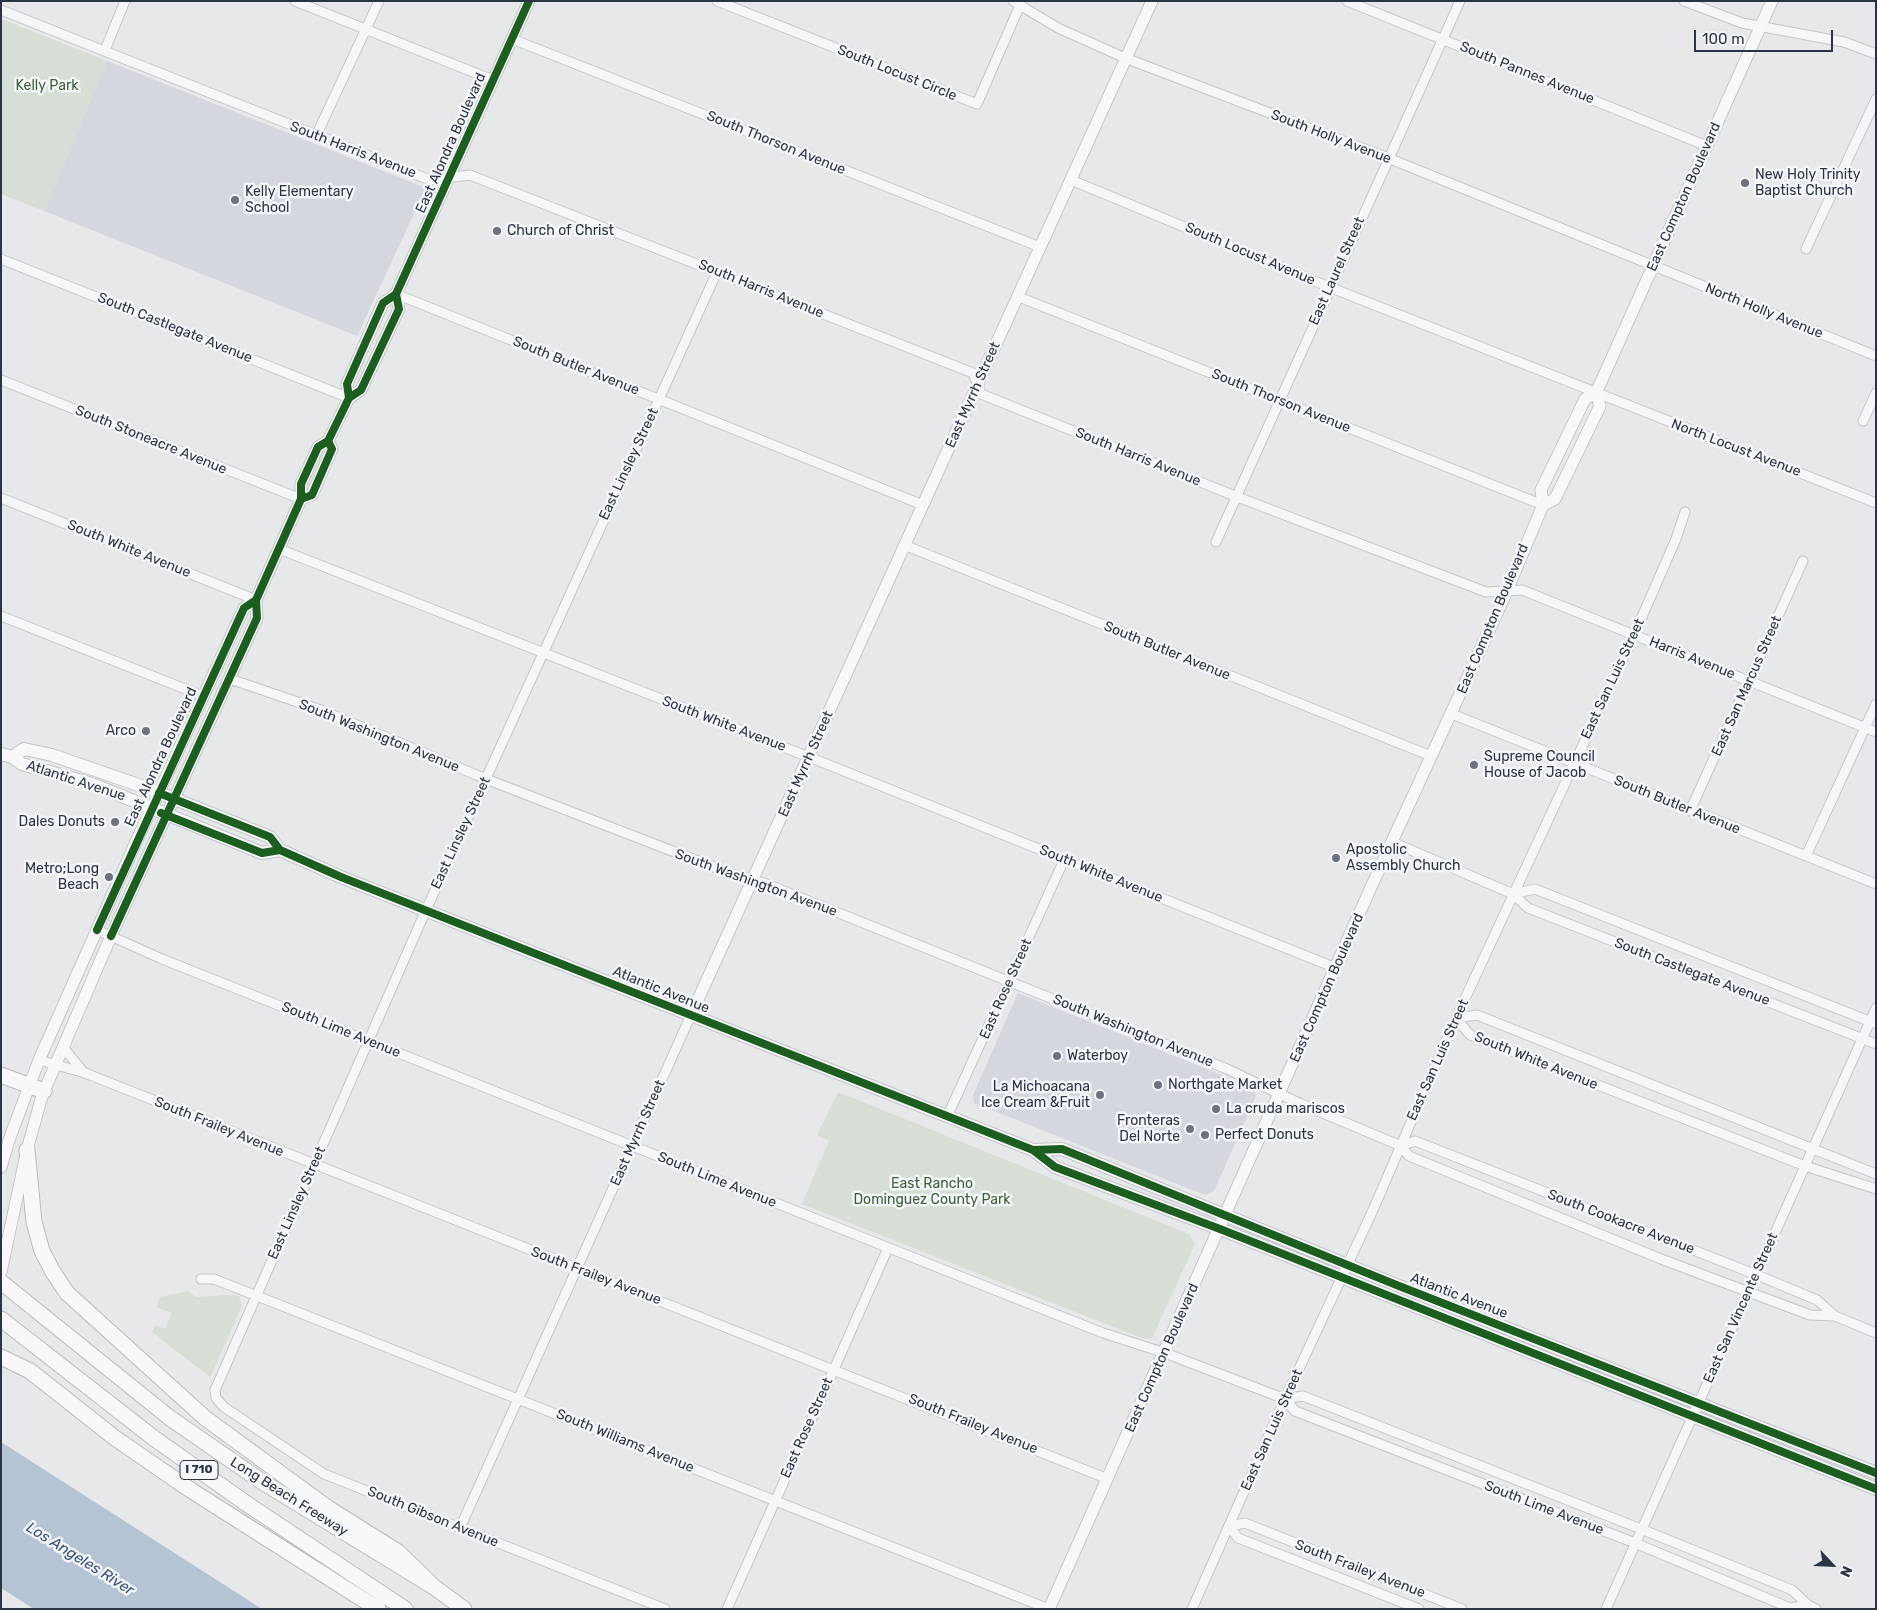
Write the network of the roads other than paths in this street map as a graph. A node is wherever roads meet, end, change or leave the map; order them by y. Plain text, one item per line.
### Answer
1 (125, 1) edge
2 (295, 1) edge
3 (379, 1) edge
4 (529, 1) edge
5 (717, 1) edge
6 (1152, 1) edge
7 (1347, 1) edge
8 (1460, 1) edge
9 (1684, 1) edge
10 (1772, 1) edge
11 (1016, 3) edge
12 (1, 10) edge
13 (1761, 28) junction
14 (366, 29) junction
15 (1443, 38) junction
16 (512, 39) junction
17 (105, 50) junction
18 (1876, 54) edge
19 (1125, 58) junction
20 (494, 80) junction
21 (1876, 99) edge
22 (316, 136) junction
23 (1707, 146) junction
24 (1388, 158) junction
25 (450, 178) junction
26 (1071, 180) junction
27 (1040, 247) junction
28 (1806, 250) dead end
29 (1, 259) edge
30 (1653, 266) junction
31 (717, 272) junction
32 (1329, 287) junction
33 (396, 294) junction
34 (1019, 297) junction
35 (1876, 356) edge
36 (1, 380) edge
37 (978, 384) junction
38 (1596, 393) junction
39 (1876, 393) edge
40 (349, 398) junction
41 (659, 398) junction
42 (1279, 400) junction
43 (1862, 421) dead end
44 (1236, 496) junction
45 (1, 498) edge
46 (301, 499) junction
47 (1876, 503) edge
48 (923, 504) junction
49 (1543, 505) junction
50 (1685, 512) dead end
51 (1216, 542) dead end
52 (904, 545) junction
53 (279, 549) junction
54 (1803, 562) dead end
55 (1506, 591) junction
56 (256, 600) junction
57 (1, 616) edge
58 (1634, 634) junction
59 (543, 652) junction
60 (230, 679) junction
61 (1749, 681) junction
62 (203, 696) junction
63 (1876, 704) edge
64 (1452, 714) junction
65 (1865, 727) junction
66 (1876, 732) edge
67 (7, 756) edge
68 (1430, 756) junction
69 (809, 757) junction
70 (1574, 764) junction
71 (486, 779) junction
72 (159, 793) junction
73 (174, 799) junction
74 (152, 809) junction
75 (1690, 811) junction
76 (166, 815) junction
77 (1392, 842) junction
78 (280, 850) junction
79 (1806, 856) junction
80 (1064, 860) junction
81 (753, 880) junction
82 (1876, 884) edge
83 (1513, 894) junction
84 (426, 910) junction
85 (97, 930) junction
86 (111, 936) junction
87 (1336, 968) junction
88 (1009, 982) junction
89 (1876, 1008) edge
90 (691, 1015) junction
91 (1456, 1018) junction
92 (1873, 1022) edge
93 (1862, 1038) junction
94 (369, 1041) junction
95 (1876, 1044) edge
96 (63, 1047) junction
97 (39, 1060) junction
98 (56, 1065) junction
99 (85, 1073) junction
100 (1, 1075) edge
101 (29, 1085) junction
102 (44, 1091) junction
103 (1280, 1093) junction
104 (948, 1117) junction
105 (632, 1146) junction
106 (1401, 1146) junction
107 (1812, 1149) junction
108 (27, 1150) junction
109 (1033, 1150) junction
110 (314, 1166) junction
111 (1805, 1166) junction
112 (1, 1167) edge
113 (1876, 1174) edge
114 (1876, 1189) edge
115 (1226, 1216) junction
116 (1220, 1230) junction
117 (888, 1248) junction
118 (1348, 1266) junction
119 (577, 1268) junction
120 (1757, 1275) junction
121 (1342, 1278) junction
122 (201, 1279) dead end
123 (2, 1280) edge
124 (1750, 1290) junction
125 (257, 1296) junction
126 (1835, 1316) junction
127 (1, 1319) edge
128 (1876, 1333) edge
129 (1165, 1353) junction
130 (1, 1357) edge
131 (1, 1365) edge
132 (834, 1369) junction
133 (30, 1371) junction
134 (216, 1398) joint
135 (1285, 1398) junction
136 (518, 1399) junction
137 (1698, 1403) junction
138 (1692, 1417) junction
139 (1876, 1473) edge
140 (1108, 1479) junction
141 (1876, 1489) edge
142 (775, 1500) junction
143 (1229, 1526) junction
144 (460, 1528) junction
145 (1641, 1529) junction
146 (1635, 1543) junction
147 (434, 1587) junction
148 (1812, 1607) edge
149 (378, 1609) edge
150 (405, 1609) edge
151 (464, 1609) edge
152 (665, 1609) edge
153 (727, 1609) edge
154 (1049, 1609) edge
155 (1192, 1609) edge
156 (1419, 1609) edge
157 (1462, 1609) edge
158 (1606, 1609) edge

1 - 17 street
2 - 14 street
3 - 14 street
4 - 16 main road, East Alondra Boulevard
5 - 11 street, South Locust Circle
6 - 19 main road, East Myrrh Street
7 - 15 street, South Pannes Avenue
8 - 15 street, East Laurel Street
9 - 13 street
10 - 13 main road, East Compton Boulevard
11 - 19 street, South Holly Avenue
12 - 17 street, South Harris Avenue
13 - 18 street
13 - 23 main road, East Compton Boulevard
14 - 20 street
14 - 22 street
15 - 23 street, South Pannes Avenue
15 - 24 street, East Laurel Street
16 - 20 main road, East Alondra Boulevard
16 - 27 street, South Thorson Avenue
17 - 22 street, South Harris Avenue
19 - 24 street, South Holly Avenue
19 - 26 main road, East Myrrh Street
20 - 25 main road, East Alondra Boulevard
21 - 28 street
22 - 25 street, South Harris Avenue
23 - 30 main road, East Compton Boulevard
24 - 30 street, South Holly Avenue
24 - 32 street, East Laurel Street
25 - 31 street, South Harris Avenue
25 - 33 main road, East Alondra Boulevard
26 - 27 main road, East Myrrh Street
26 - 32 street, South Locust Avenue
27 - 34 main road, East Myrrh Street
29 - 40 street, South Castlegate Avenue
30 - 35 street, North Holly Avenue
30 - 38 main road, East Compton Boulevard
31 - 37 street, South Harris Avenue
31 - 41 street, East Linsley Street
32 - 38 street, South Locust Avenue
32 - 42 street, East Laurel Street
33 - 40 main road, East Alondra Boulevard
33 - 40 main road, East Alondra Boulevard
33 - 41 street, South Butler Avenue
34 - 37 main road, East Myrrh Street
34 - 42 street, South Thorson Avenue
36 - 46 street, South Stoneacre Avenue
37 - 44 street, South Harris Avenue
37 - 48 main road, East Myrrh Street
38 - 47 street, North Locust Avenue
38 - 49 main road, East Compton Boulevard
38 - 49 main road, East Compton Boulevard
39 - 43 street
40 - 46 main road, East Alondra Boulevard
41 - 48 street, South Butler Avenue
41 - 59 street, East Linsley Street
42 - 44 street, East Laurel Street
42 - 49 street, South Thorson Avenue
44 - 51 street, East Laurel Street
44 - 55 street, South Harris Avenue
45 - 56 street, South White Avenue
46 - 53 main road, East Alondra Boulevard
48 - 52 main road, East Myrrh Street
49 - 55 main road, East Compton Boulevard
50 - 58 street, East San Luis Street
52 - 68 street, South Butler Avenue
52 - 69 main road, East Myrrh Street
53 - 56 main road, East Alondra Boulevard
53 - 59 street, South White Avenue
54 - 61 street, East San Marcus Street
55 - 58 street, Harris Avenue
55 - 64 main road, East Compton Boulevard
56 - 60 main road, East Alondra Boulevard
56 - 62 main road, East Alondra Boulevard
57 - 62 street
58 - 61 street, Harris Avenue
58 - 70 street, East San Luis Street
59 - 69 street, South White Avenue
59 - 71 street, East Linsley Street
60 - 71 street, South Washington Avenue
60 - 73 main road, East Alondra Boulevard
61 - 65 street, Harris Avenue
61 - 75 street, East San Marcus Street
62 - 72 main road, East Alondra Boulevard
63 - 65 street
64 - 68 main road, East Compton Boulevard
64 - 70 street, South Butler Avenue
65 - 66 street, Harris Avenue
65 - 79 street
67 - 72 main road, Atlantic Avenue
67 - 74 main road, Atlantic Avenue
68 - 77 main road, East Compton Boulevard
69 - 80 street, South White Avenue
69 - 81 main road, East Myrrh Street
70 - 75 street, South Butler Avenue
70 - 83 street, East San Luis Street
71 - 81 street, South Washington Avenue
71 - 84 street, East Linsley Street
72 - 73 main road, Atlantic Avenue
72 - 74 main road, East Alondra Boulevard
73 - 76 main road, East Alondra Boulevard
73 - 78 main road, Atlantic Avenue
74 - 76 main road, Atlantic Avenue
74 - 85 main road, East Alondra Boulevard
75 - 79 street, South Butler Avenue
76 - 78 main road, Atlantic Avenue
76 - 86 main road, East Alondra Boulevard
77 - 83 street, South Castlegate Avenue
77 - 87 main road, East Compton Boulevard
78 - 84 main road, Atlantic Avenue
79 - 82 street, South Butler Avenue
80 - 87 street, South White Avenue
80 - 88 street, East Rose Street
81 - 88 street, South Washington Avenue
81 - 90 main road, East Myrrh Street
83 - 91 street, East San Luis Street
83 - 92 street, South Castlegate Avenue
83 - 93 street, South Castlegate Avenue
84 - 90 main road, Atlantic Avenue
84 - 94 street, East Linsley Street
85 - 86 street, South Lime Avenue
85 - 97 main road, East Alondra Boulevard
86 - 94 street, South Lime Avenue
86 - 96 main road, East Alondra Boulevard
87 - 103 main road, East Compton Boulevard
88 - 103 street, South Washington Avenue
88 - 104 street, East Rose Street
89 - 92 street, East San Vincente Street
90 - 104 main road, Atlantic Avenue
90 - 105 street, East Myrrh Street
91 - 106 street, East San Luis Street
91 - 107 street, South White Avenue
91 - 111 street, South White Avenue
92 - 93 street, East San Vincente Street
93 - 95 street, South Castlegate Avenue
93 - 107 street, East San Vincente Street
94 - 105 street, South Lime Avenue
94 - 110 street, East Linsley Street
96 - 98 main road, East Alondra Boulevard
96 - 99 street, South Frailey Avenue
97 - 98 street, South Frailey Avenue
97 - 101 main road, East Alondra Boulevard
98 - 99 street, South Frailey Avenue
98 - 102 main road, East Alondra Boulevard
99 - 110 street, South Frailey Avenue
100 - 101 highway
101 - 102 highway
101 - 112 main road, East Alondra Boulevard
102 - 108 main road, East Alondra Boulevard
103 - 106 street, South Cookacre Avenue
103 - 115 main road, East Compton Boulevard
104 - 109 main road, Atlantic Avenue
105 - 117 street, South Lime Avenue
105 - 119 street, East Myrrh Street
106 - 118 street, East San Luis Street
106 - 120 street, South Cookacre Avenue
106 - 124 street, South Cookacre Avenue
107 - 111 street, East San Vincente Street
107 - 113 street, South White Avenue
108 - 123 main road, East Alondra Boulevard
108 - 147 highway
109 - 115 main road, Atlantic Avenue
109 - 116 main road, Atlantic Avenue
110 - 119 street, South Frailey Avenue
110 - 125 street, East Linsley Street
111 - 114 street, South White Avenue
111 - 120 street, East San Vincente Street
115 - 116 main road, East Compton Boulevard
115 - 118 main road, Atlantic Avenue
116 - 121 main road, Atlantic Avenue
116 - 129 main road, East Compton Boulevard
117 - 129 street, South Lime Avenue
117 - 132 street, East Rose Street
118 - 121 street, East San Luis Street
118 - 137 main road, Atlantic Avenue
119 - 132 street, South Frailey Avenue
119 - 136 street, East Myrrh Street
120 - 124 street, East San Vincente Street
120 - 126 street, South Cookacre Avenue
121 - 135 street, East San Luis Street
121 - 138 main road, Atlantic Avenue
122 - 125 street, South Williams Avenue
123 - 147 highway, Long Beach Freeway / I 710
124 - 126 street, South Cookacre Avenue
124 - 137 street, East San Vincente Street
125 - 134 street, East Linsley Street
125 - 136 street, South Williams Avenue
126 - 128 street, South Cookacre Avenue
127 - 150 highway, Long Beach Freeway / I 710
129 - 135 street, South Lime Avenue
129 - 140 main road, East Compton Boulevard
130 - 133 highway
131 - 133 highway
132 - 140 street, South Frailey Avenue
132 - 142 street, East Rose Street
133 - 149 highway
134 - 144 street, South Gibson Avenue
135 - 143 street, East San Luis Street
135 - 145 street, South Lime Avenue
135 - 146 street, South Lime Avenue
136 - 142 street, South Williams Avenue
136 - 144 street, East Myrrh Street
137 - 138 street, East San Vincente Street
137 - 139 main road, Atlantic Avenue
138 - 141 main road, Atlantic Avenue
138 - 145 street, East San Vincente Street
140 - 154 main road, East Compton Boulevard
142 - 153 street, East Rose Street
142 - 154 street, South Williams Avenue
143 - 155 street, East San Luis Street
143 - 156 street, South Frailey Avenue
143 - 157 street, South Frailey Avenue
144 - 152 street, South Gibson Avenue
145 - 146 street, East San Vincente Street
145 - 148 street, South Lime Avenue
146 - 148 street, South Lime Avenue
146 - 158 street, East San Vincente Street
147 - 151 highway, Long Beach Freeway / I 710

